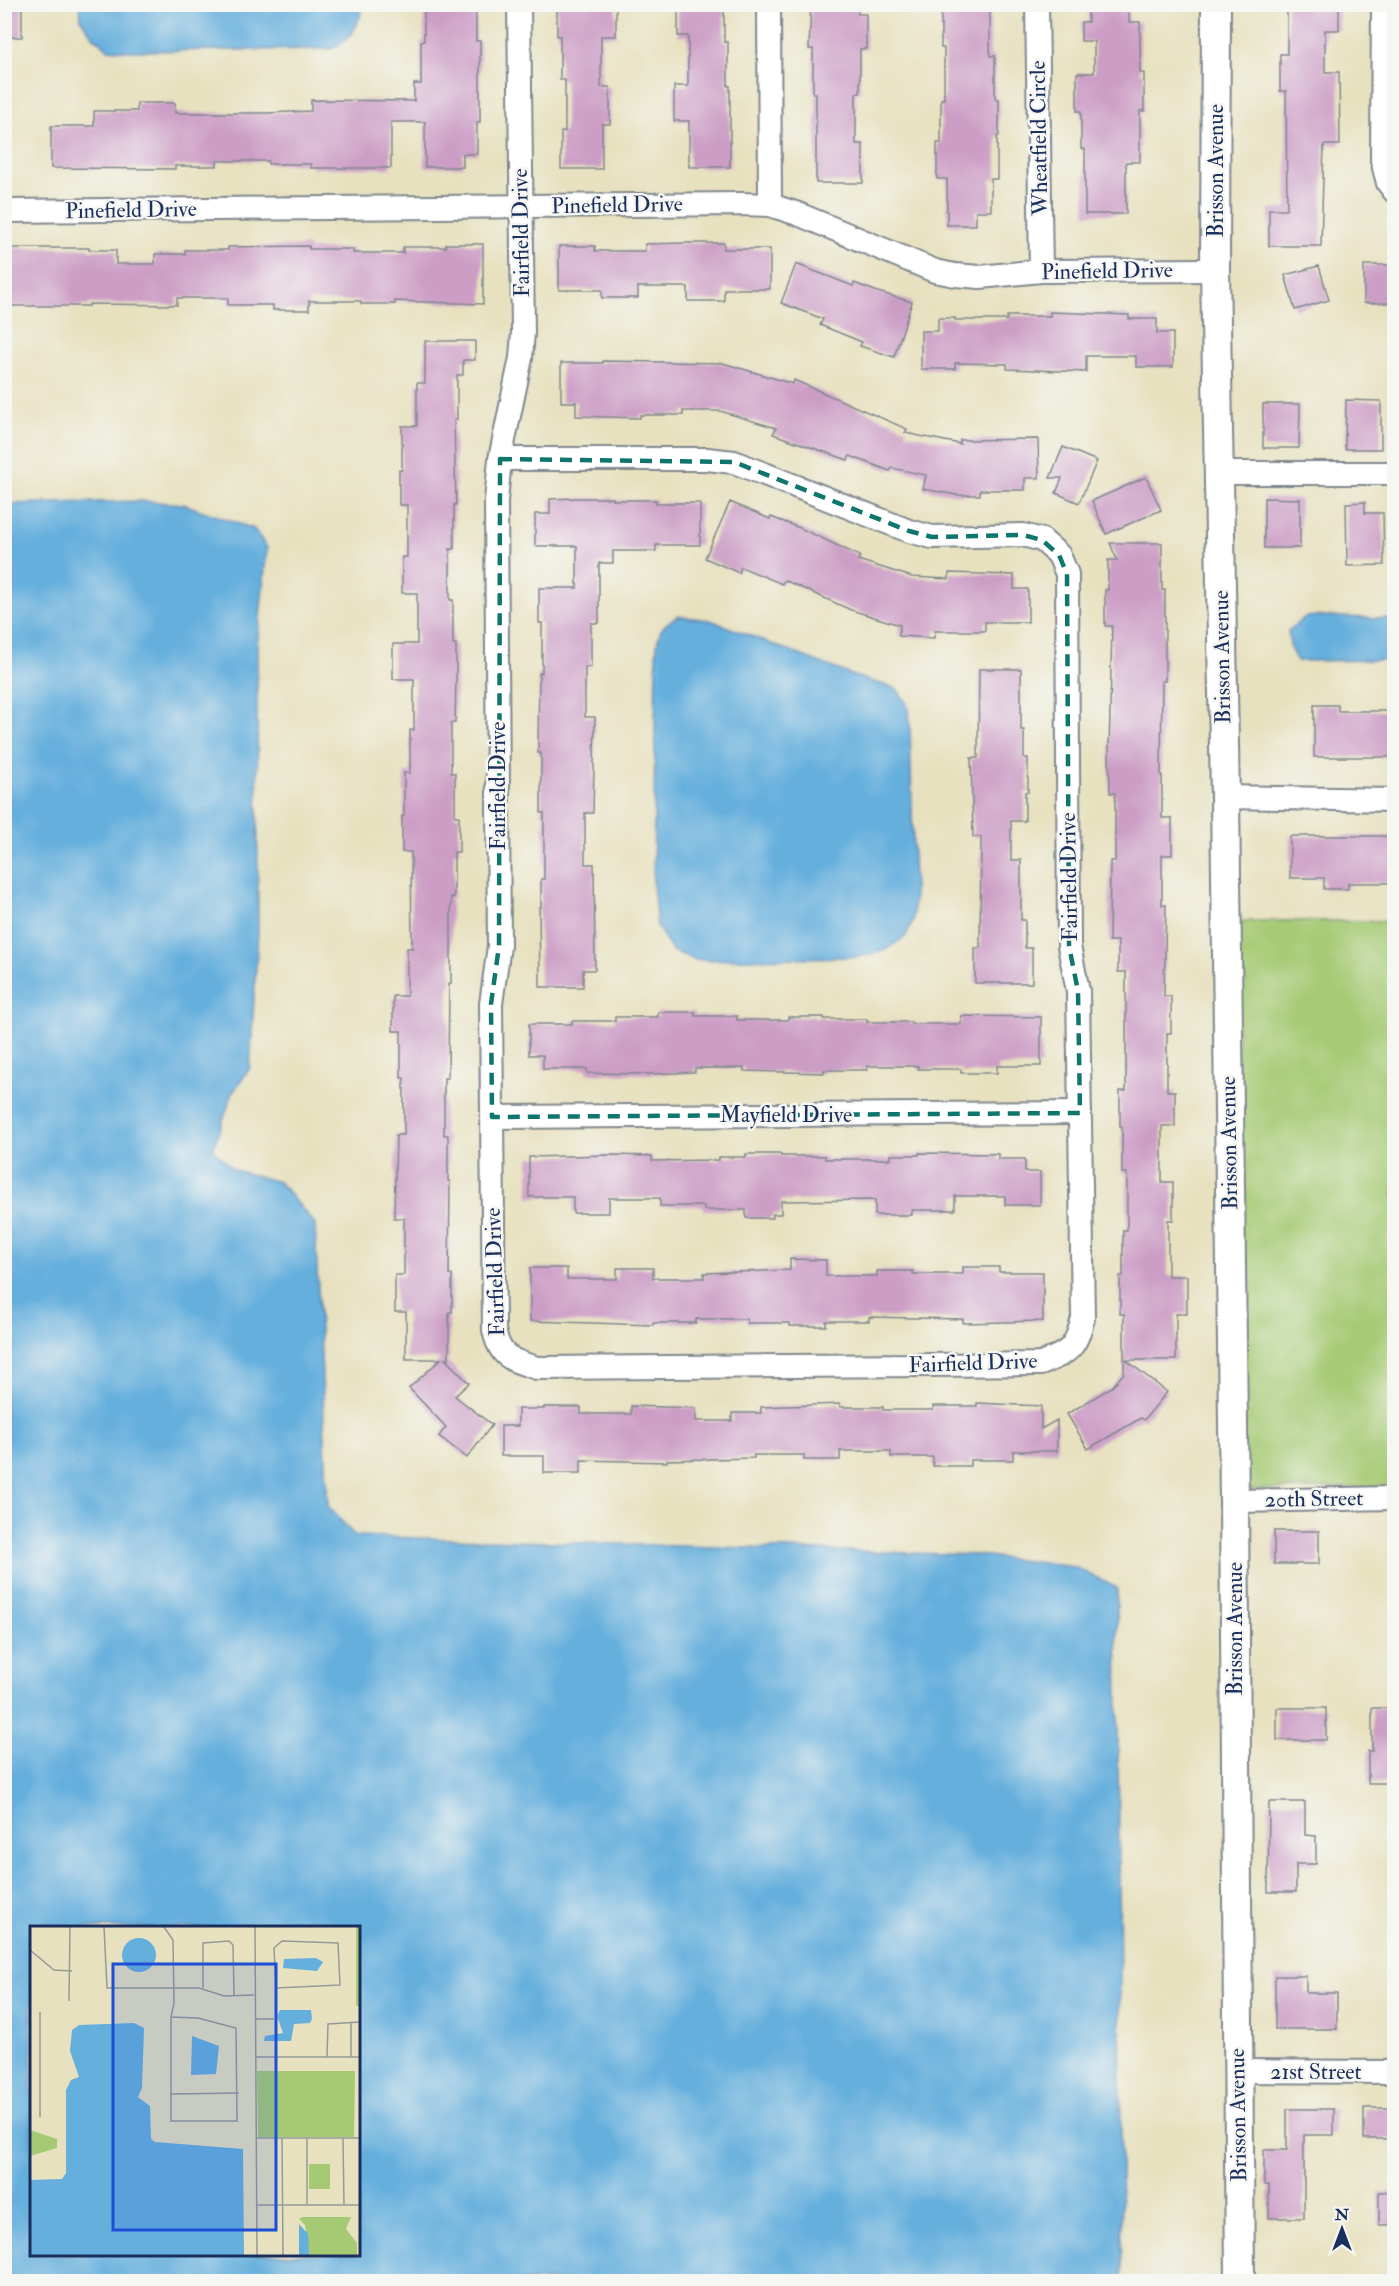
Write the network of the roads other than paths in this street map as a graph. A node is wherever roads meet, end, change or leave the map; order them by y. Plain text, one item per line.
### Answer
1 (519, 4) edge
2 (769, 4) edge
3 (1037, 4) edge
4 (1216, 4) edge
5 (1383, 4) edge
6 (1395, 191) edge
7 (770, 205) junction
8 (521, 206) junction
9 (4, 211) edge
10 (1215, 270) junction
11 (1041, 271) junction
12 (500, 459) junction
13 (1219, 473) junction
14 (1387, 473) dead end
15 (1225, 797) junction
16 (1395, 800) edge
17 (1080, 1113) junction
18 (492, 1118) junction
19 (1395, 1498) edge
20 (1234, 1501) junction
21 (1238, 2071) junction
22 (1395, 2072) edge
23 (1240, 2282) edge

1 - 8 street, Fairfield Drive
2 - 7 street
3 - 11 street, Wheatfield Circle
4 - 10 street, Brisson Avenue
5 - 6 street
7 - 8 street, Pinefield Drive
7 - 11 street, Pinefield Drive
8 - 9 street, Pinefield Drive
8 - 12 street, Fairfield Drive
10 - 11 street, Pinefield Drive
10 - 13 street, Brisson Avenue
12 - 17 street, Fairfield Drive
12 - 18 street, Fairfield Drive
13 - 14 street
13 - 15 street, Brisson Avenue
15 - 16 street
15 - 20 street, Brisson Avenue
17 - 18 street, Mayfield Drive
17 - 18 street, Fairfield Drive
19 - 20 street, 20th Street
20 - 21 street, Brisson Avenue
21 - 22 street, 21st Street
21 - 23 street, Brisson Avenue

